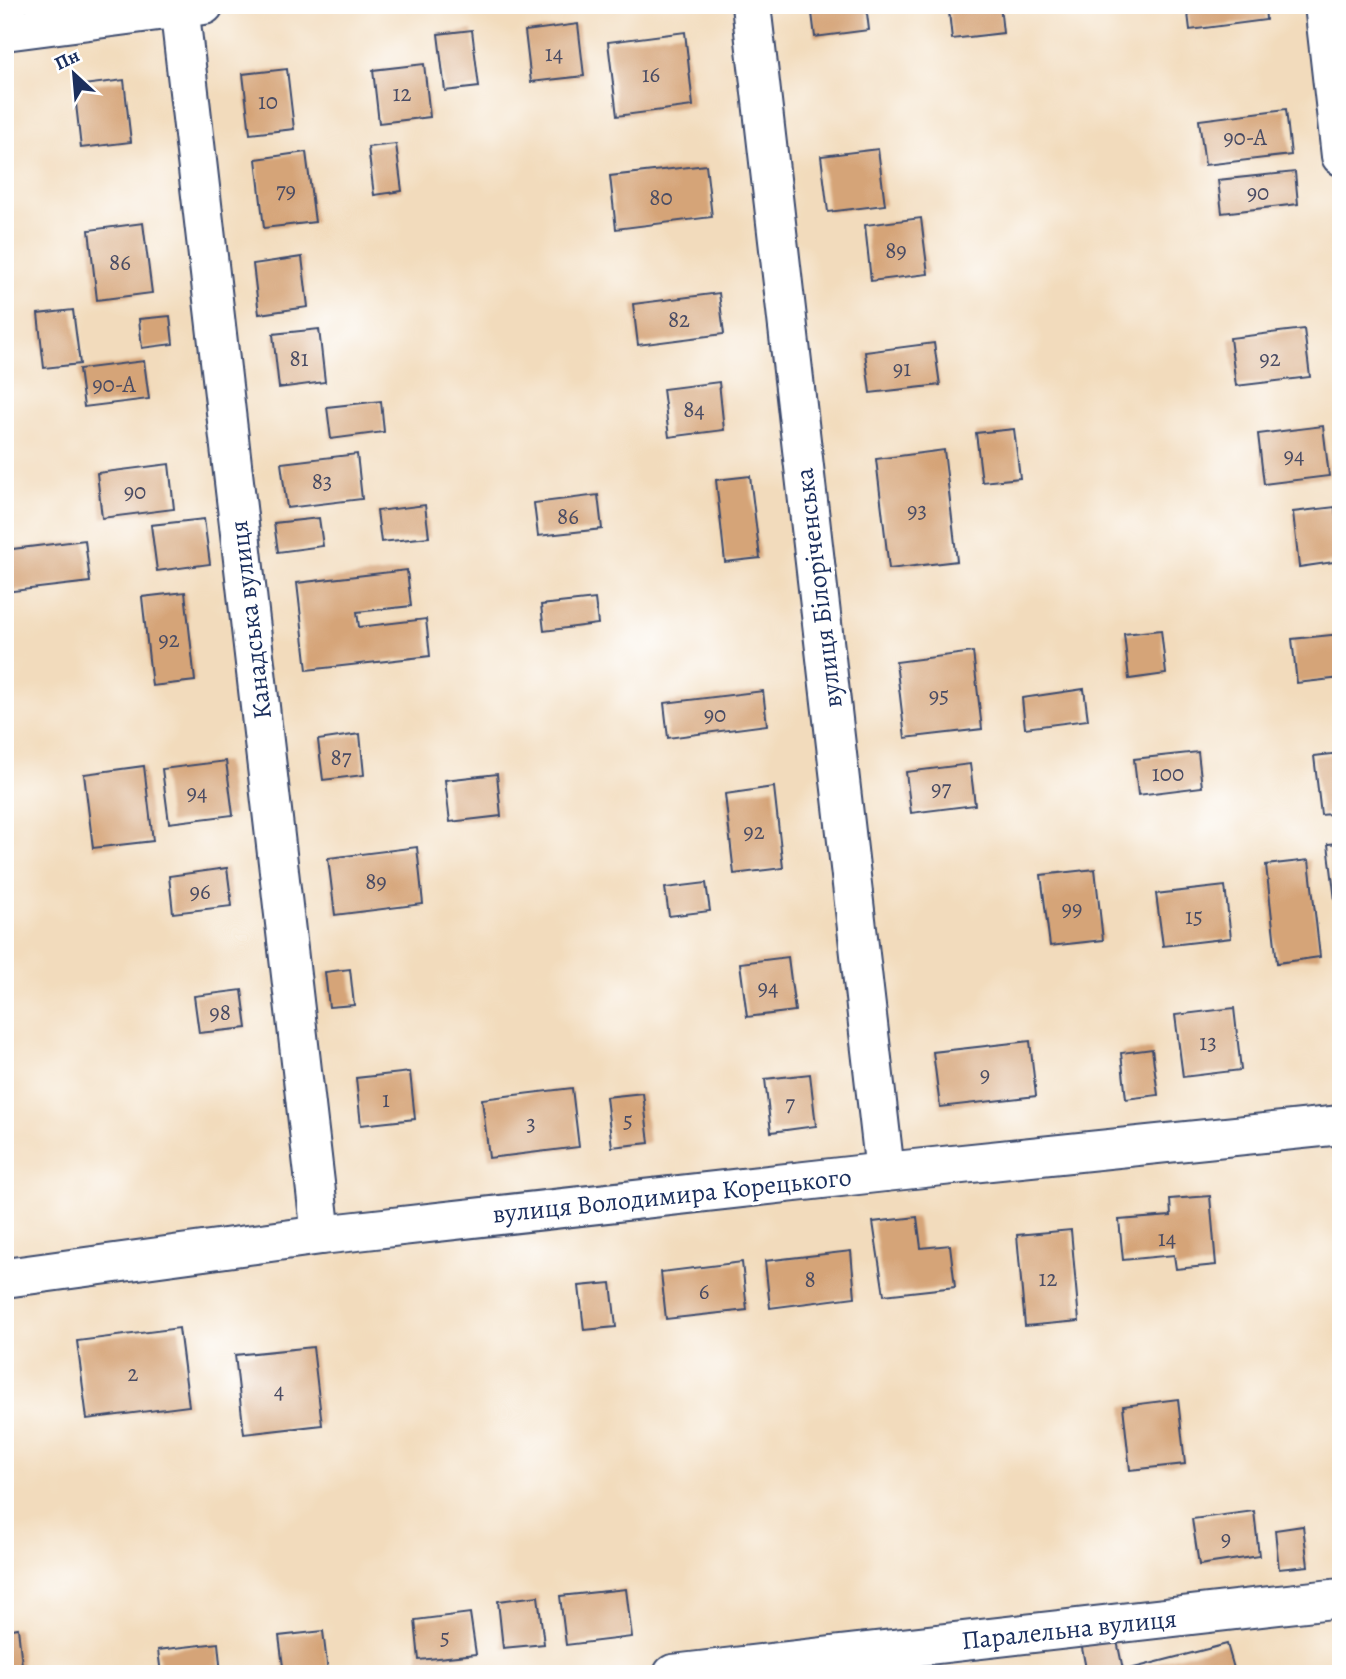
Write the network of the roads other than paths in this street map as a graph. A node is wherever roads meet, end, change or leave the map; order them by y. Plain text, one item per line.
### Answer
1 (751, 5) edge
2 (1324, 5) edge
3 (187, 6) edge
4 (5, 31) edge
5 (1341, 156) edge
6 (1341, 1125) edge
7 (885, 1172) junction
8 (321, 1235) junction
9 (5, 1279) edge
10 (1341, 1598) edge
11 (673, 1674) edge

1 - 7 street, вулиця Білоріченська
2 - 5 street
3 - 4 street
3 - 8 street, Канадська вулиця
6 - 7 street, вулиця Володимира Корецького
7 - 8 street, вулиця Володимира Корецького
8 - 9 street, вулиця Володимира Корецького
10 - 11 street, Паралельна вулиця

